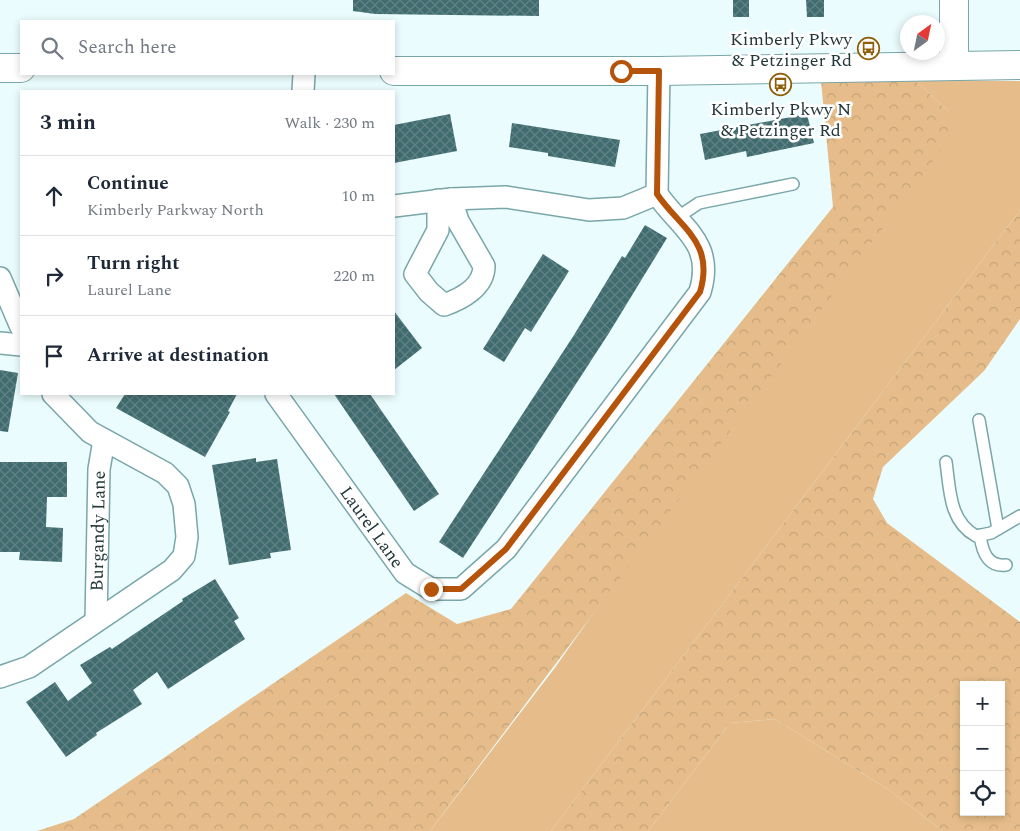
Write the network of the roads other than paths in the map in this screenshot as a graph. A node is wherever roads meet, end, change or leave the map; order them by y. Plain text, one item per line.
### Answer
1 (954, 0) edge
2 (1020, 65) edge
3 (954, 66) junction
4 (0, 68) edge
5 (20, 68) edge
6 (395, 71) edge
7 (659, 71) junction
8 (304, 75) edge
9 (303, 90) edge
10 (793, 184) dead end
11 (657, 194) junction
12 (395, 206) edge
13 (678, 217) junction
14 (0, 278) edge
15 (20, 325) edge
16 (0, 343) edge
17 (20, 345) edge
18 (54, 395) edge
19 (277, 395) edge
20 (978, 420) dead end
21 (104, 440) junction
22 (946, 462) dead end
23 (1020, 516) edge
24 (998, 529) junction
25 (980, 535) junction
26 (1006, 565) dead end
27 (96, 621) junction
28 (0, 678) edge

1 - 3 street
2 - 3 street
3 - 7 street
4 - 5 street
6 - 7 street
7 - 11 street
8 - 9 street
10 - 13 lane
11 - 12 street
11 - 13 street, Laurel Lane
13 - 19 street, Laurel Lane
14 - 15 street
16 - 17 street
18 - 21 street, Burgandy Lane
20 - 24 lane
21 - 27 street, Burgandy Lane
21 - 27 street, Burgandy Lane
22 - 25 lane
23 - 24 lane
24 - 25 lane
25 - 26 lane
27 - 28 street, Burgandy Lane

